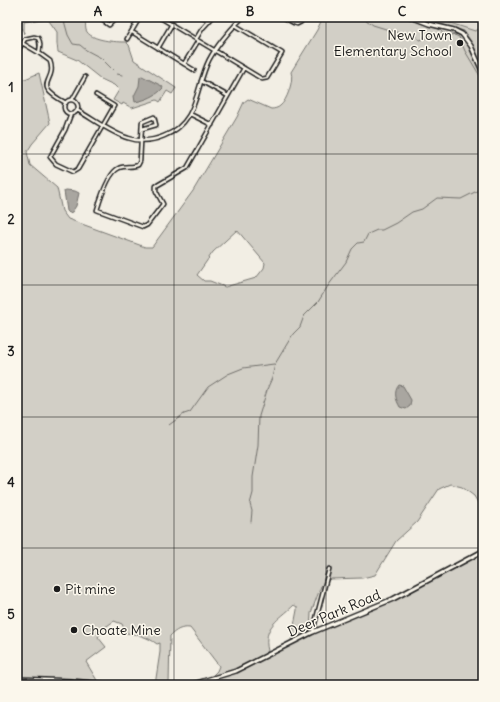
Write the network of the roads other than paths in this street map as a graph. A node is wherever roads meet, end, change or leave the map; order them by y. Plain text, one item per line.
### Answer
1 (98, 17) edge
2 (111, 17) edge
3 (140, 17) edge
4 (159, 17) edge
5 (202, 17) edge
6 (213, 17) edge
7 (243, 17) edge
8 (283, 17) edge
9 (303, 17) edge
10 (411, 17) edge
11 (209, 21) junction
12 (172, 24) junction
13 (235, 25) junction
14 (132, 32) junction
15 (127, 39) dead end
16 (197, 40) junction
17 (22, 43) junction
18 (158, 48) junction
19 (215, 50) junction
20 (17, 52) edge
21 (39, 53) junction
22 (184, 64) junction
23 (244, 68) junction
24 (194, 70) dead end
25 (483, 73) edge
26 (85, 77) dead end
27 (201, 81) junction
28 (96, 95) dead end
29 (228, 96) junction
30 (72, 100) junction
31 (66, 104) junction
32 (77, 110) junction
33 (70, 114) junction
34 (190, 114) junction
35 (212, 125) junction
36 (104, 126) junction
37 (142, 129) junction
38 (141, 141) junction
39 (483, 550) edge
40 (329, 569) dead end
41 (313, 632) junction
42 (17, 679) edge
43 (115, 685) edge
44 (190, 685) edge

1 - 2 street
3 - 14 street
4 - 12 street
5 - 11 street
6 - 11 street
7 - 13 street
8 - 9 street
10 - 25 street
11 - 16 street
12 - 16 street
12 - 18 street
13 - 19 street
13 - 23 street
14 - 15 street
14 - 18 street
16 - 19 street
16 - 22 street
17 - 20 street
17 - 21 street
17 - 21 street
18 - 22 street
19 - 23 street
19 - 27 street
21 - 31 street
22 - 24 street
23 - 29 street
26 - 30 street
27 - 29 street
27 - 34 street
28 - 36 street
29 - 35 street
30 - 31 street
30 - 32 street
31 - 33 street
32 - 33 street
32 - 36 street
33 - 36 street
34 - 35 street
34 - 38 street
35 - 38 street
36 - 38 street
37 - 37 street
37 - 38 street
39 - 41 street, Deer Park Road
40 - 41 street
41 - 44 street, Deer Park Road
42 - 43 street

